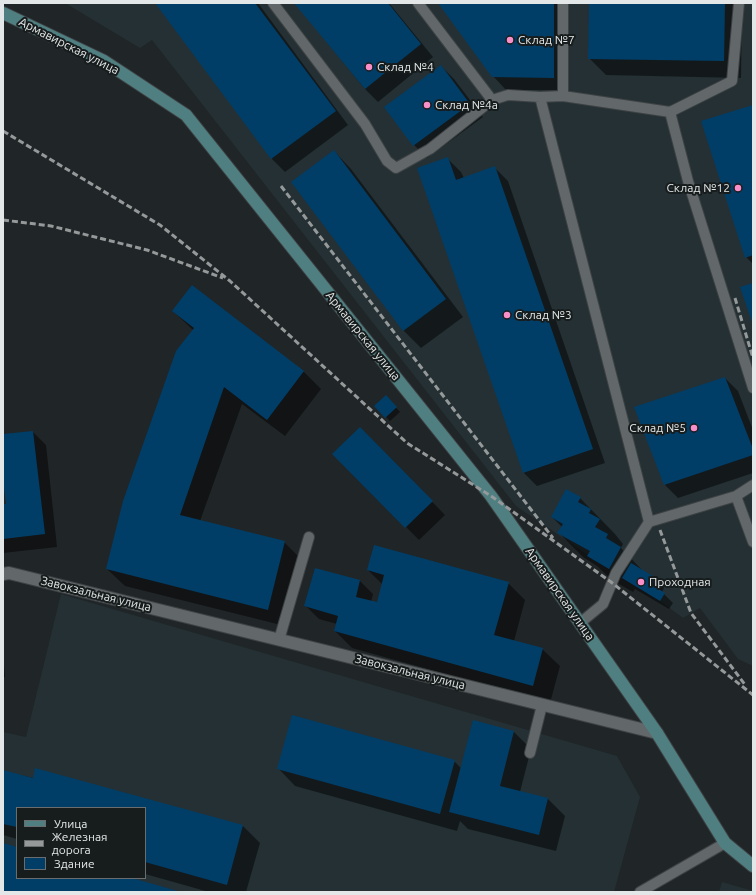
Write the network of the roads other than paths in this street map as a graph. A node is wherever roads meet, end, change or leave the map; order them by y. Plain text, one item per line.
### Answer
1 (273, 3) edge
2 (418, 3) edge
3 (563, 3) edge
4 (739, 3) edge
5 (3, 13) edge
6 (563, 96) junction
7 (540, 97) junction
8 (492, 100) junction
9 (670, 112) junction
10 (753, 388) edge
11 (753, 485) edge
12 (736, 496) junction
13 (649, 522) junction
14 (308, 536) dead end
15 (753, 542) edge
16 (3, 574) edge
17 (580, 623) junction
18 (279, 640) junction
19 (542, 705) junction
20 (656, 733) junction
21 (530, 753) dead end
22 (725, 843) junction
23 (753, 866) edge
24 (640, 892) edge

1 - 8 lane
2 - 8 lane
3 - 6 lane
4 - 9 lane
5 - 17 main road, Армавирская улица
6 - 7 lane
6 - 9 lane
7 - 8 lane
7 - 13 lane
9 - 10 lane
11 - 12 lane
12 - 13 lane
12 - 15 lane
13 - 17 lane
14 - 18 lane
16 - 18 street, Завокзальная улица
17 - 20 main road, Армавирская улица
18 - 19 street, Завокзальная улица
19 - 20 street, Завокзальная улица
19 - 21 lane
20 - 22 main road
22 - 23 main road
22 - 24 lane

